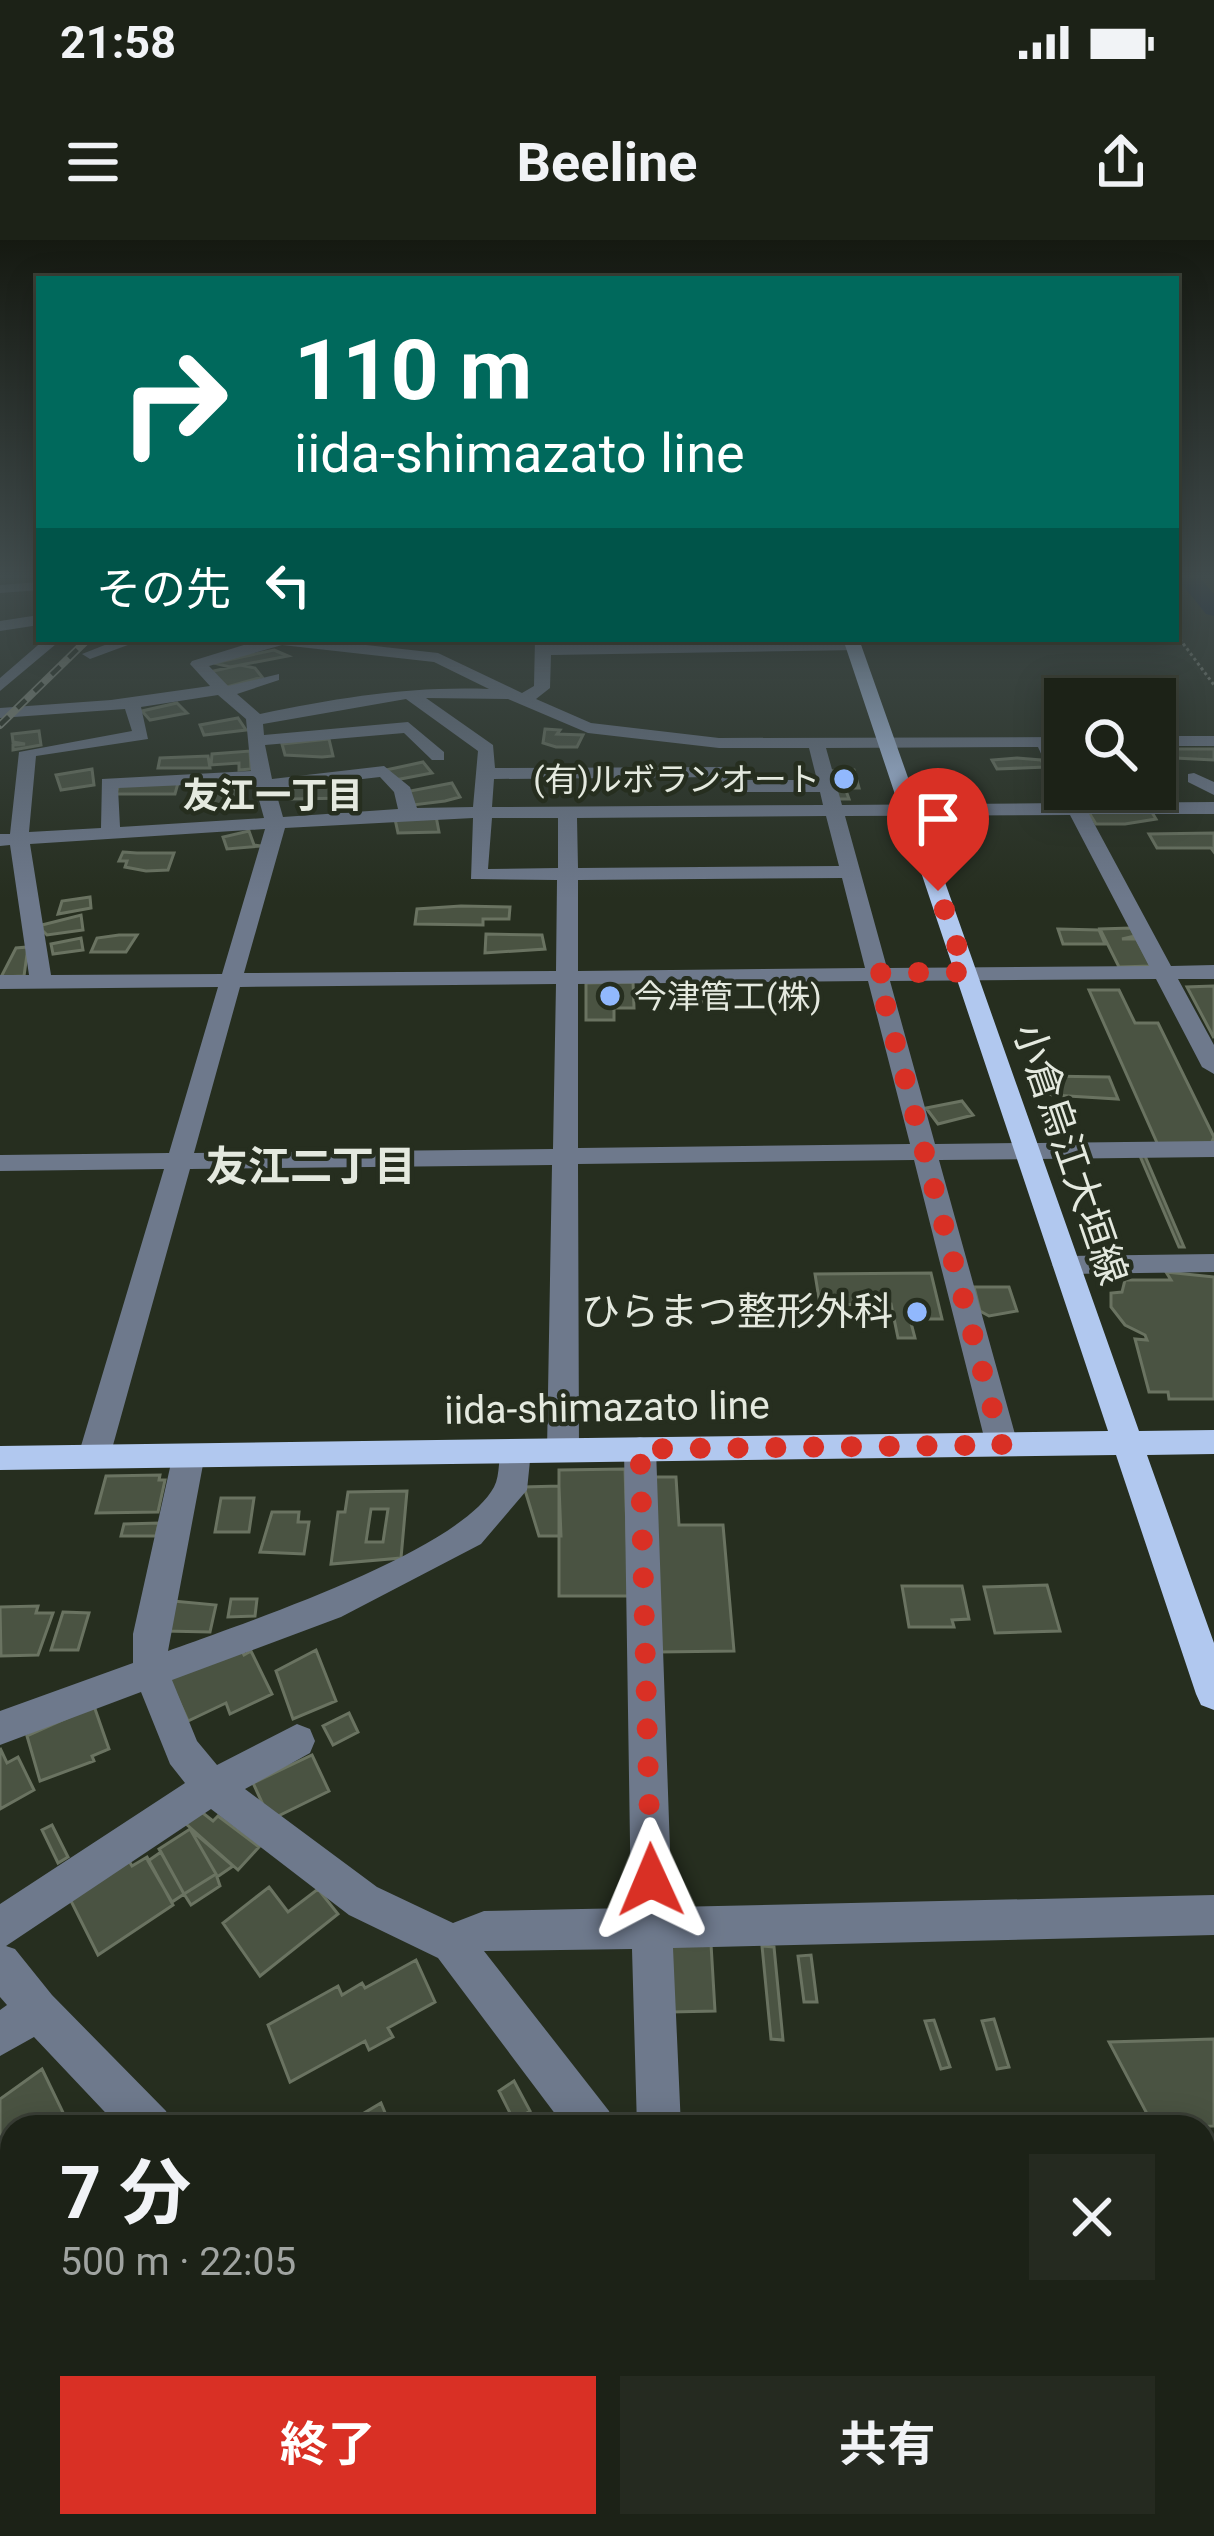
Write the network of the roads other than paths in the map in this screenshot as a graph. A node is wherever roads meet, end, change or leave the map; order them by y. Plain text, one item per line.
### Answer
1 (218, 685) edge
2 (245, 685) edge
3 (493, 685) edge
4 (542, 685) edge
5 (867, 685) edge
6 (224, 691) junction
7 (407, 691) junction
8 (517, 697) junction
9 (132, 704) junction
10 (0, 713) edge
11 (255, 720) junction
12 (633, 736) junction
13 (256, 741) junction
14 (1176, 741) edge
15 (1214, 741) edge
16 (887, 742) junction
17 (1044, 742) edge
18 (816, 743) junction
19 (28, 752) junction
20 (0, 755) edge
21 (480, 758) junction
22 (634, 772) junction
23 (1194, 778) dead end
24 (263, 781) junction
25 (1044, 797) edge
26 (828, 798) junction
27 (1176, 807) edge
28 (910, 809) junction
29 (1077, 810) edge
30 (1213, 811) edge
31 (638, 812) junction
32 (484, 813) junction
33 (568, 813) junction
34 (409, 815) junction
35 (276, 825) junction
36 (1150, 828) dead end
37 (111, 832) junction
38 (9, 839) edge
39 (850, 872) junction
40 (568, 874) junction
41 (29, 895) junction
42 (0, 898) edge
43 (966, 972) junction
44 (1167, 972) junction
45 (1214, 972) edge
46 (877, 973) junction
47 (568, 976) junction
48 (232, 979) junction
49 (0, 982) edge
50 (41, 982) junction
51 (1214, 1067) edge
52 (1214, 1150) edge
53 (1028, 1151) junction
54 (925, 1153) junction
55 (566, 1157) junction
56 (179, 1161) junction
57 (0, 1163) edge
58 (1214, 1263) edge
59 (1066, 1265) junction
60 (1214, 1442) edge
61 (1128, 1444) junction
62 (1002, 1445) junction
63 (640, 1449) junction
64 (563, 1450) junction
65 (515, 1451) junction
66 (189, 1454) junction
67 (94, 1456) junction
68 (0, 1458) edge
69 (151, 1671) junction
70 (1214, 1694) edge
71 (0, 1728) edge
72 (297, 1741) dead end
73 (212, 1787) junction
74 (1214, 1915) edge
75 (0, 1928) edge
76 (652, 1928) junction
77 (452, 1944) junction
78 (0, 1964) edge
79 (36, 2009) junction
80 (0, 2035) edge
81 (138, 2115) edge
82 (585, 2115) edge
83 (659, 2115) edge

1 - 6 street
2 - 6 street
3 - 8 street
4 - 8 street
5 - 16 main road, 小倉烏江大垣線
6 - 9 street
6 - 11 street
7 - 8 street
7 - 11 street
7 - 21 street
8 - 12 street
9 - 10 street
9 - 19 street
11 - 13 street
12 - 18 street
12 - 22 street
13 - 21 street
13 - 24 street
14 - 15 street
16 - 17 street
16 - 18 street
16 - 28 main road, 小倉烏江大垣線
18 - 26 street
19 - 20 street
19 - 38 street
21 - 22 street
21 - 32 street
22 - 26 street
22 - 31 street
23 - 30 street
24 - 34 street
24 - 35 street
24 - 37 street
25 - 28 street
26 - 28 street
26 - 31 street
26 - 39 street
27 - 30 street
28 - 43 main road, 小倉烏江大垣線
29 - 44 street
30 - 36 street
31 - 33 street
32 - 33 street
32 - 34 street
32 - 40 street
33 - 40 street
34 - 35 street
35 - 37 street
35 - 48 street
37 - 38 street
38 - 41 street
39 - 40 street
39 - 46 street
40 - 47 street
41 - 42 street
41 - 50 street
43 - 44 street
43 - 46 street
43 - 53 main road, 小倉烏江大垣線
44 - 45 street
44 - 51 street
46 - 47 street
46 - 54 street
47 - 48 street
47 - 55 street
48 - 50 street
48 - 56 street
49 - 50 street
52 - 53 street
53 - 54 street
53 - 59 main road, 小倉烏江大垣線
54 - 55 street
54 - 62 street
55 - 56 street
55 - 64 street
56 - 57 street
56 - 67 street
58 - 59 street
59 - 61 main road, 小倉烏江大垣線
60 - 61 main road, iida-shimazato line
61 - 62 main road, iida-shimazato line
61 - 70 main road, 小倉烏江大垣線
62 - 63 main road, iida-shimazato line
63 - 64 main road, iida-shimazato line
63 - 76 street
64 - 65 main road, iida-shimazato line
65 - 66 main road, iida-shimazato line
65 - 69 street
66 - 67 main road, iida-shimazato line
66 - 69 street
67 - 68 main road, iida-shimazato line
69 - 71 street
69 - 73 street
72 - 73 street
73 - 75 street
73 - 77 street
74 - 76 street
76 - 77 street
76 - 83 street
77 - 82 street
78 - 79 street
79 - 80 street
79 - 81 street

